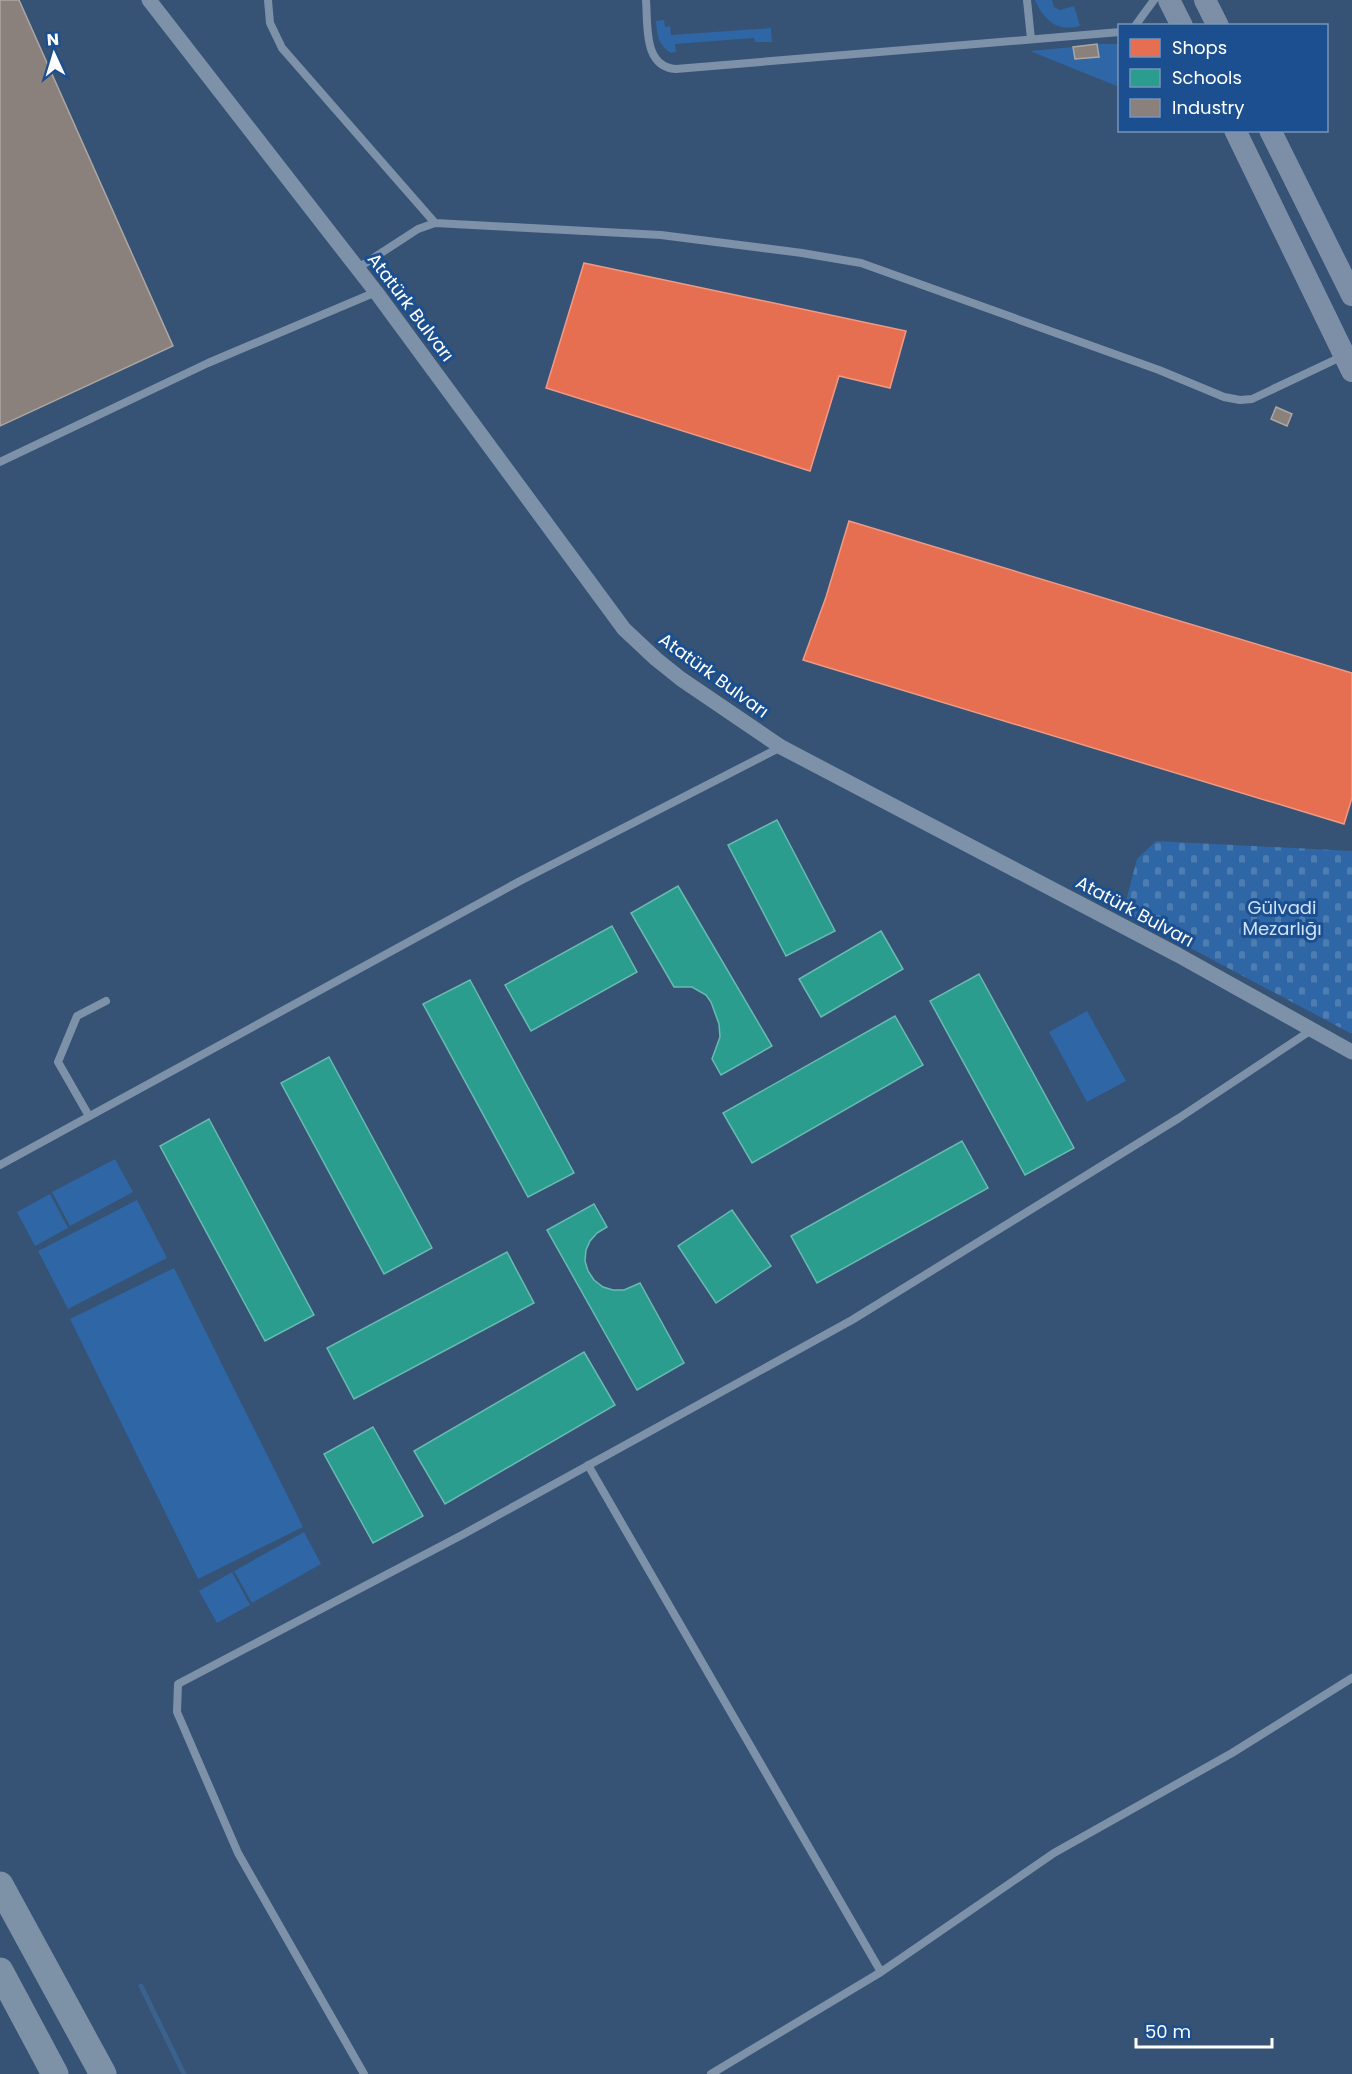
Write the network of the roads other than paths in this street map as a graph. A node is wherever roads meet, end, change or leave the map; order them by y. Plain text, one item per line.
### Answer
1 (149, 0) edge
2 (268, 0) edge
3 (646, 0) edge
4 (1028, 0) edge
5 (1154, 0) edge
6 (1169, 0) edge
7 (1205, 0) edge
8 (1136, 24) edge
9 (1181, 24) edge
10 (1217, 24) edge
11 (1118, 32) edge
12 (1031, 39) junction
13 (1236, 132) edge
14 (1271, 132) edge
15 (435, 223) junction
16 (358, 268) junction
17 (376, 292) junction
18 (1352, 295) edge
19 (1348, 363) edge
20 (0, 462) edge
21 (781, 747) junction
22 (106, 1001) dead end
23 (1312, 1029) junction
24 (1352, 1052) edge
25 (89, 1116) junction
26 (0, 1165) edge
27 (588, 1465) junction
28 (1352, 1678) edge
29 (0, 1886) edge
30 (0, 1971) edge
31 (881, 1972) junction
32 (55, 2074) edge
33 (103, 2074) edge
34 (364, 2074) edge
35 (711, 2074) edge

1 - 16 street, Atatürk Bulvarı
2 - 15 lane
3 - 12 lane
4 - 12 lane
5 - 8 lane
6 - 9 main road
7 - 10 main road
11 - 12 lane
13 - 19 main road
14 - 18 main road
15 - 16 lane
15 - 19 lane
16 - 17 street, Atatürk Bulvarı
17 - 20 lane
17 - 21 street, Atatürk Bulvarı
21 - 23 street, Atatürk Bulvarı
21 - 25 lane
22 - 25 lane
23 - 24 street, Atatürk Bulvarı
23 - 27 lane
25 - 26 lane
27 - 31 lane
27 - 34 lane
28 - 31 lane
29 - 33 highway
30 - 32 highway
31 - 35 lane

